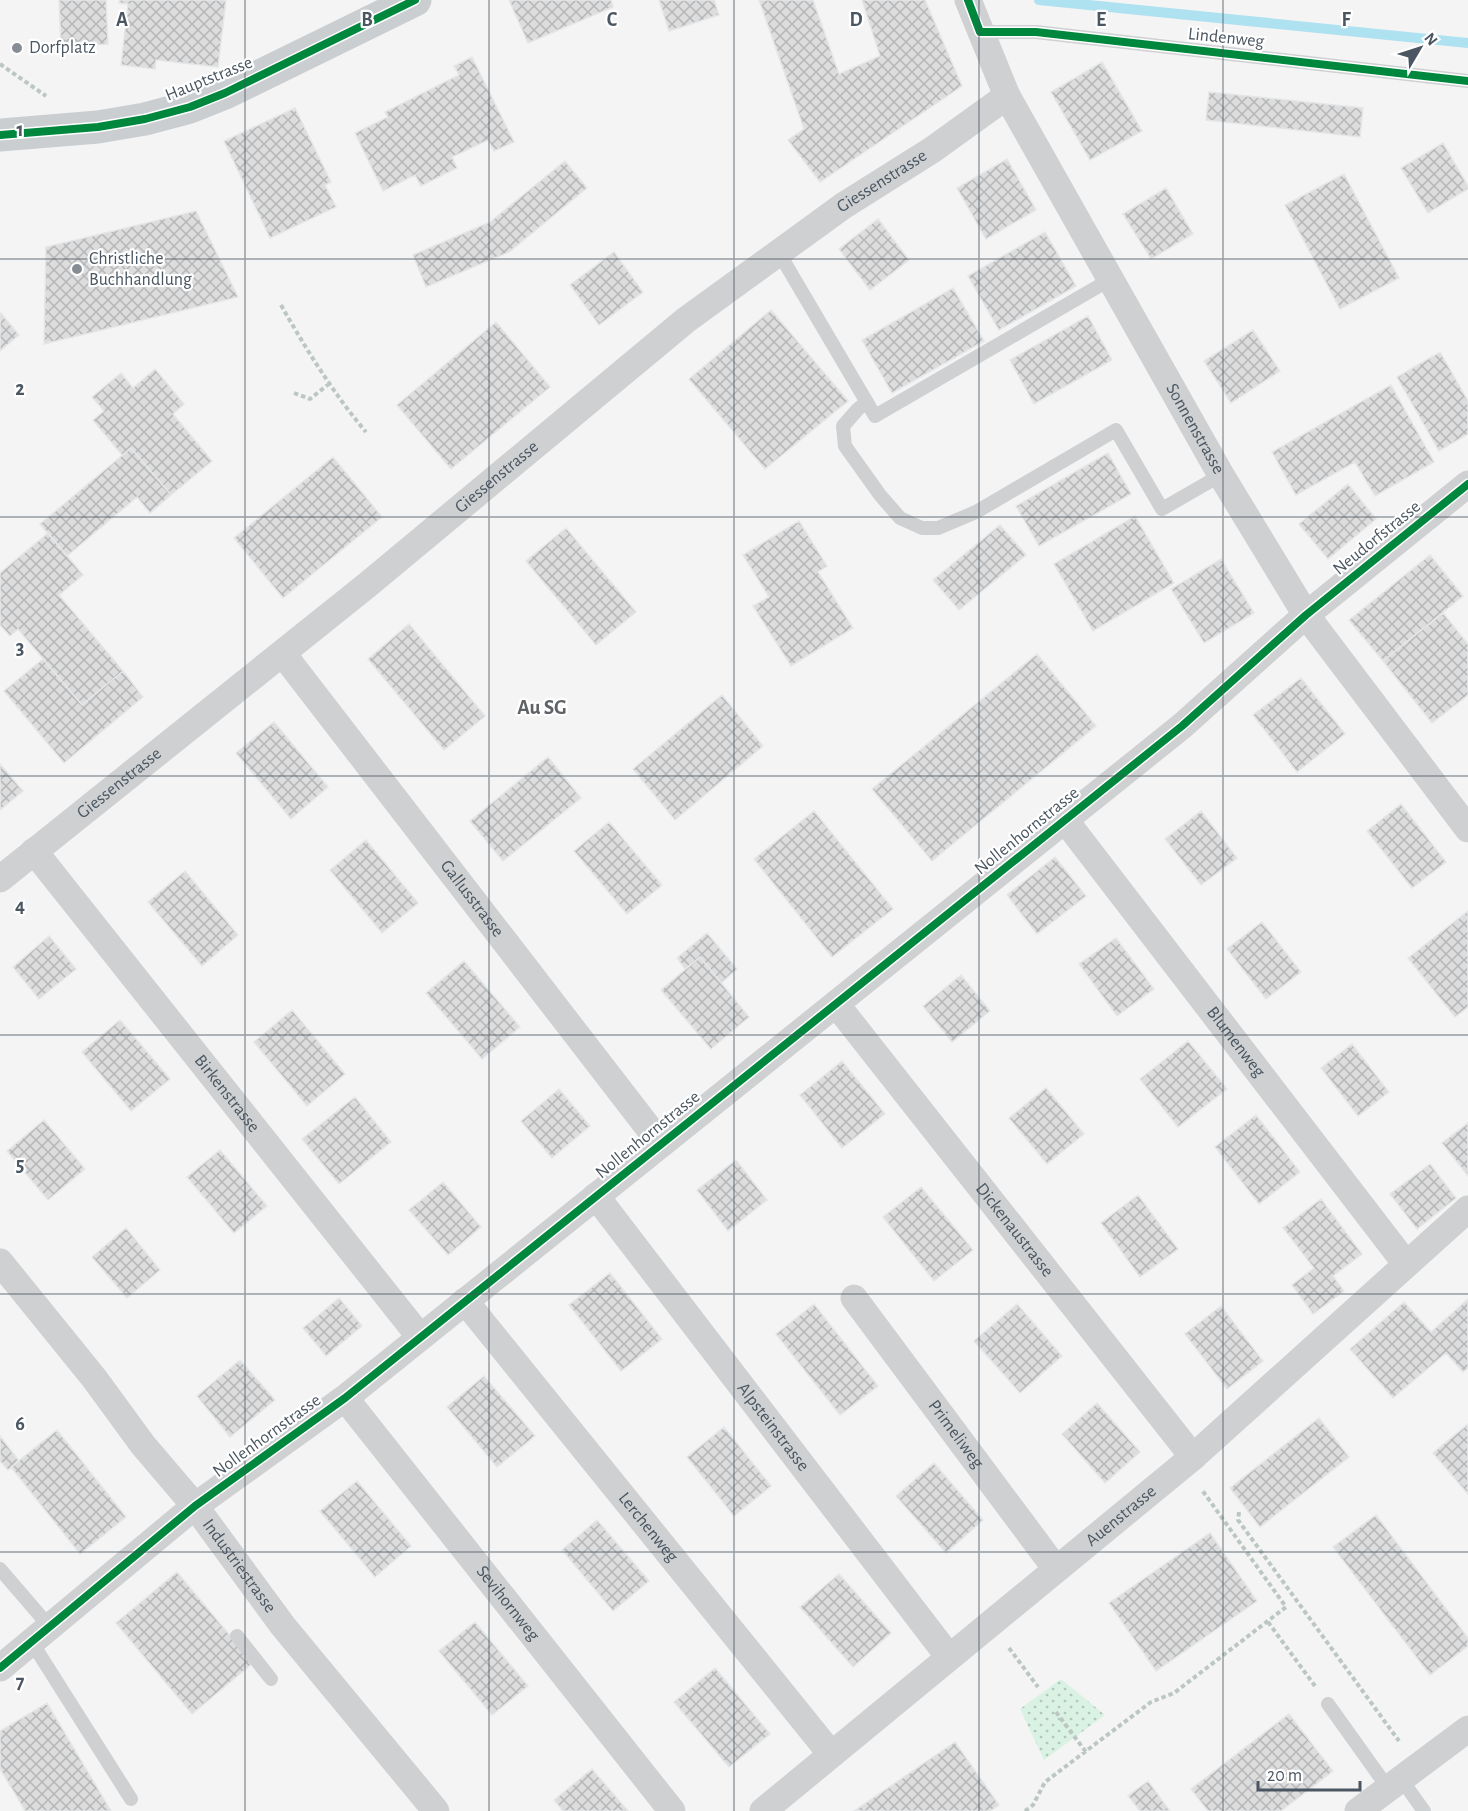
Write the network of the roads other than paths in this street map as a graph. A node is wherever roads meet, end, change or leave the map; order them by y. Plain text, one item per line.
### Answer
1 (415, 0) edge
2 (968, 0) edge
3 (980, 32) junction
4 (1468, 81) edge
5 (1007, 96) junction
6 (0, 135) edge
7 (779, 253) junction
8 (1112, 279) junction
9 (867, 402) junction
10 (1221, 475) junction
11 (1468, 484) edge
12 (1306, 615) junction
13 (283, 654) junction
14 (1065, 820) junction
15 (1468, 829) edge
16 (34, 851) junction
17 (0, 879) edge
18 (836, 1004) junction
19 (662, 1143) junction
20 (596, 1196) junction
21 (1468, 1209) edge
22 (0, 1262) edge
23 (1406, 1264) junction
24 (854, 1298) dead end
25 (465, 1301) junction
26 (420, 1337) junction
27 (345, 1398) junction
28 (1188, 1460) junction
29 (195, 1506) junction
30 (0, 1569) edge
31 (1056, 1569) junction
32 (40, 1633) junction
33 (237, 1636) dead end
34 (949, 1657) junction
35 (0, 1668) edge
36 (271, 1679) dead end
37 (1328, 1704) road end
38 (1468, 1729) edge
39 (831, 1754) junction
40 (1394, 1784) junction
41 (131, 1799) dead end
42 (436, 1811) edge
43 (672, 1811) edge
44 (763, 1811) edge
45 (1358, 1811) edge
46 (1424, 1811) edge

1 - 6 main road, Hauptstrasse
2 - 3 street, Sonnenstrasse
3 - 4 lane, Lindenweg
3 - 5 street, Sonnenstrasse
5 - 7 street, Giessenstrasse
5 - 8 street, Sonnenstrasse
7 - 9 lane
7 - 13 street, Giessenstrasse
8 - 9 lane
8 - 10 street, Sonnenstrasse
9 - 10 lane
10 - 12 street, Sonnenstrasse
11 - 12 street, Neudorfstrasse
12 - 14 street, Nollenhornstrasse
12 - 15 street, Sonnenstrasse
13 - 16 street, Giessenstrasse
13 - 19 street, Gallusstrasse
14 - 18 street, Nollenhornstrasse
14 - 23 street, Blumenweg
16 - 17 street, Giessenstrasse
16 - 26 street, Birkenstrasse
18 - 19 street, Nollenhornstrasse
18 - 28 street, Dickenaustrasse
19 - 20 street, Nollenhornstrasse
20 - 25 street, Nollenhornstrasse
20 - 34 street, Alpsteinstrasse
21 - 23 street, Auenstrasse
22 - 29 street, Industriestrasse
23 - 28 street, Auenstrasse
24 - 31 street, Primeliweg
25 - 26 street, Nollenhornstrasse
25 - 39 street, Lerchenweg
26 - 27 street, Nollenhornstrasse
27 - 29 street, Nollenhornstrasse
27 - 43 street, Sevihornweg
28 - 31 street, Auenstrasse
29 - 32 street, Nollenhornstrasse
29 - 42 street, Industriestrasse
30 - 32 lane
31 - 34 street, Auenstrasse
32 - 35 street, Nollenhornstrasse
32 - 41 lane
33 - 36 lane
34 - 39 street, Auenstrasse
37 - 40 lane
38 - 40 street
39 - 44 street, Auenstrasse
40 - 45 street
40 - 46 lane

